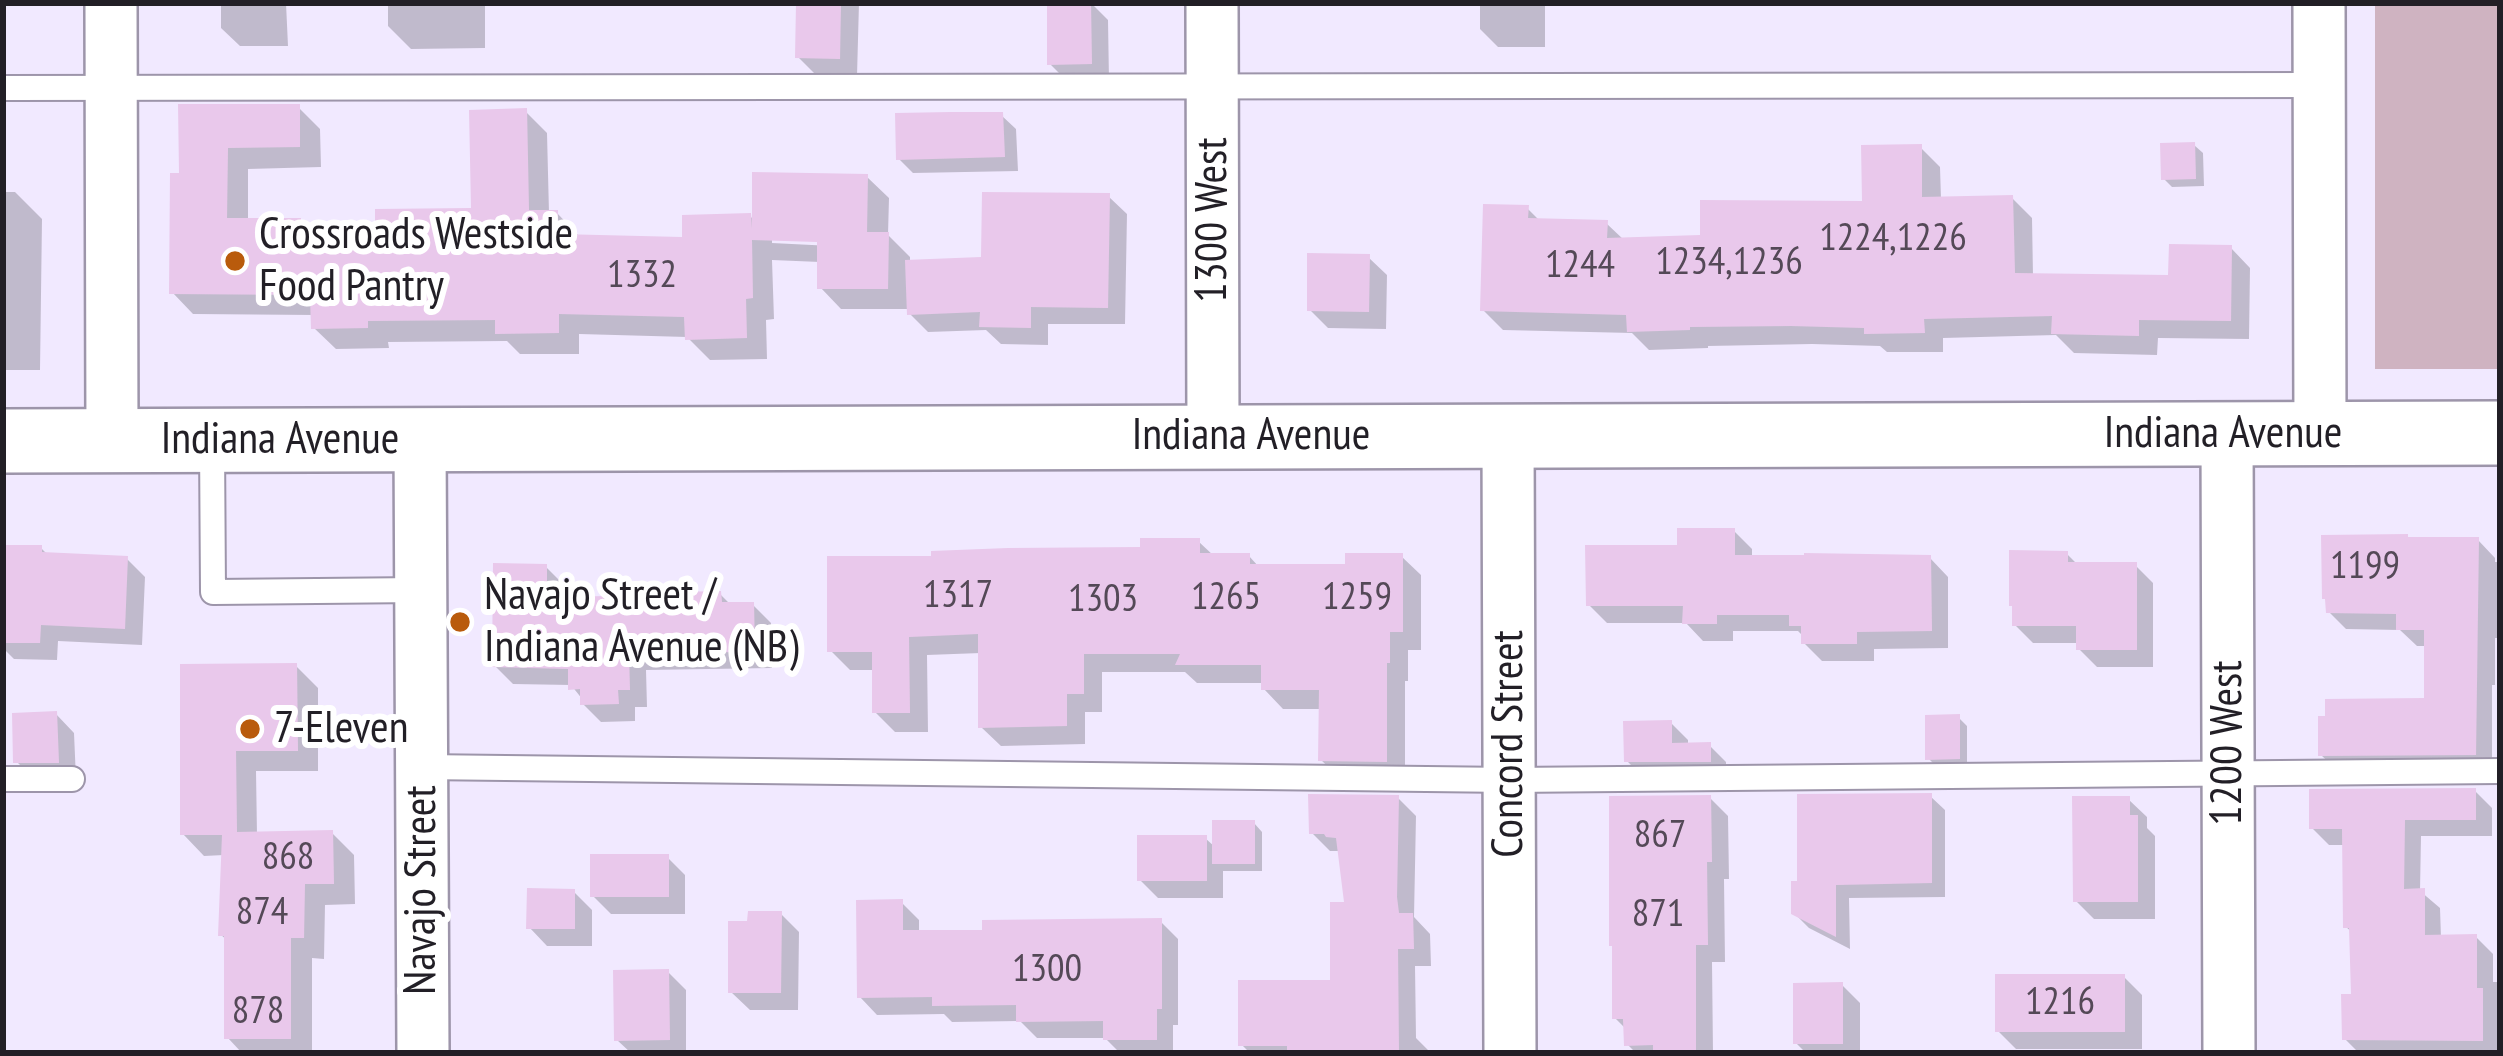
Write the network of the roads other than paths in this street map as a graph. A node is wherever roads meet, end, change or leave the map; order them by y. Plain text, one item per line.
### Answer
1 (111, 3) edge
2 (1212, 3) edge
3 (2319, 3) edge
4 (1212, 85) junction
5 (2319, 85) junction
6 (111, 87) junction
7 (3, 88) edge
8 (2500, 433) edge
9 (2227, 434) junction
10 (2320, 434) junction
11 (1213, 436) junction
12 (1508, 436) junction
13 (212, 440) junction
14 (420, 440) junction
15 (3, 441) edge
16 (112, 441) junction
17 (421, 590) junction
18 (422, 767) junction
19 (2500, 771) edge
20 (2228, 773) junction
21 (3, 779) edge
22 (72, 779) dead end
23 (1510, 780) junction
24 (423, 1053) edge
25 (1510, 1053) edge
26 (2229, 1053) edge

1 - 6 street
2 - 4 street, 1300 West
3 - 5 street
4 - 5 lane
4 - 6 lane
4 - 11 street, 1300 West
5 - 10 street
6 - 7 lane
6 - 16 street
8 - 10 street, Indiana Avenue
9 - 10 street, Indiana Avenue
9 - 12 street, Indiana Avenue
9 - 20 street, 1200 West
11 - 12 street, Indiana Avenue
11 - 14 street, Indiana Avenue
12 - 23 street, Concord Street
13 - 14 street, Indiana Avenue
13 - 16 street, Indiana Avenue
13 - 17 lane
14 - 17 street, Navajo Street
15 - 16 street, Indiana Avenue
17 - 18 street, Navajo Street
18 - 23 lane
18 - 24 street, Navajo Street
19 - 20 lane
20 - 23 lane
20 - 26 street, 1200 West
21 - 22 lane
23 - 25 street, Concord Street

